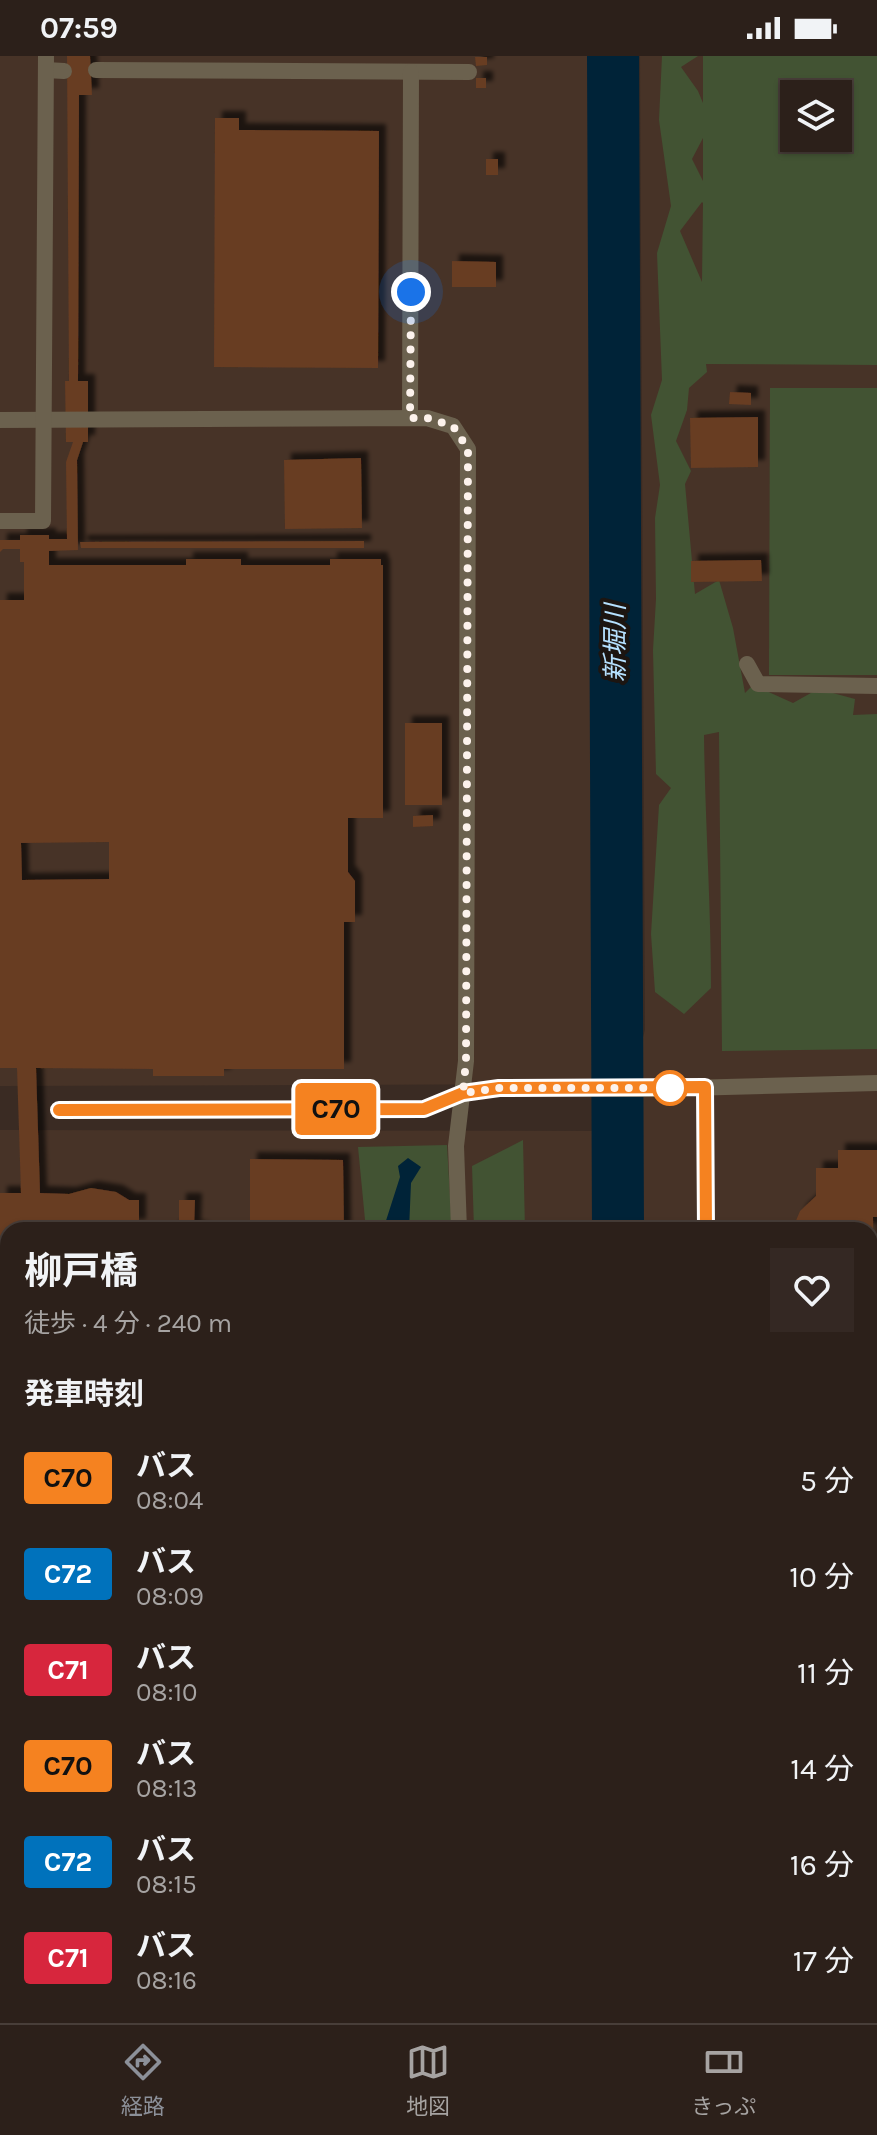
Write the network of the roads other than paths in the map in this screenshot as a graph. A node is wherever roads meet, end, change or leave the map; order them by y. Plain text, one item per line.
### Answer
1 (46, 63) edge
2 (364, 64) edge
3 (96, 70) dead end
4 (64, 71) dead end
5 (411, 72) junction
6 (469, 72) dead end
7 (410, 418) junction
8 (0, 420) edge
9 (44, 420) junction
10 (0, 521) edge
11 (747, 664) dead end
12 (877, 686) edge
13 (877, 1083) edge
14 (705, 1087) junction
15 (463, 1093) junction
16 (59, 1110) dead end
17 (459, 1222) edge
18 (706, 1222) edge

1 - 4 lane
1 - 9 lane
2 - 3 lane
2 - 5 lane
5 - 6 lane
5 - 7 lane
7 - 9 lane
7 - 15 lane
8 - 9 lane
9 - 10 lane
11 - 12 lane
13 - 14 lane
14 - 15 lane
14 - 18 lane
15 - 16 lane
15 - 17 lane

